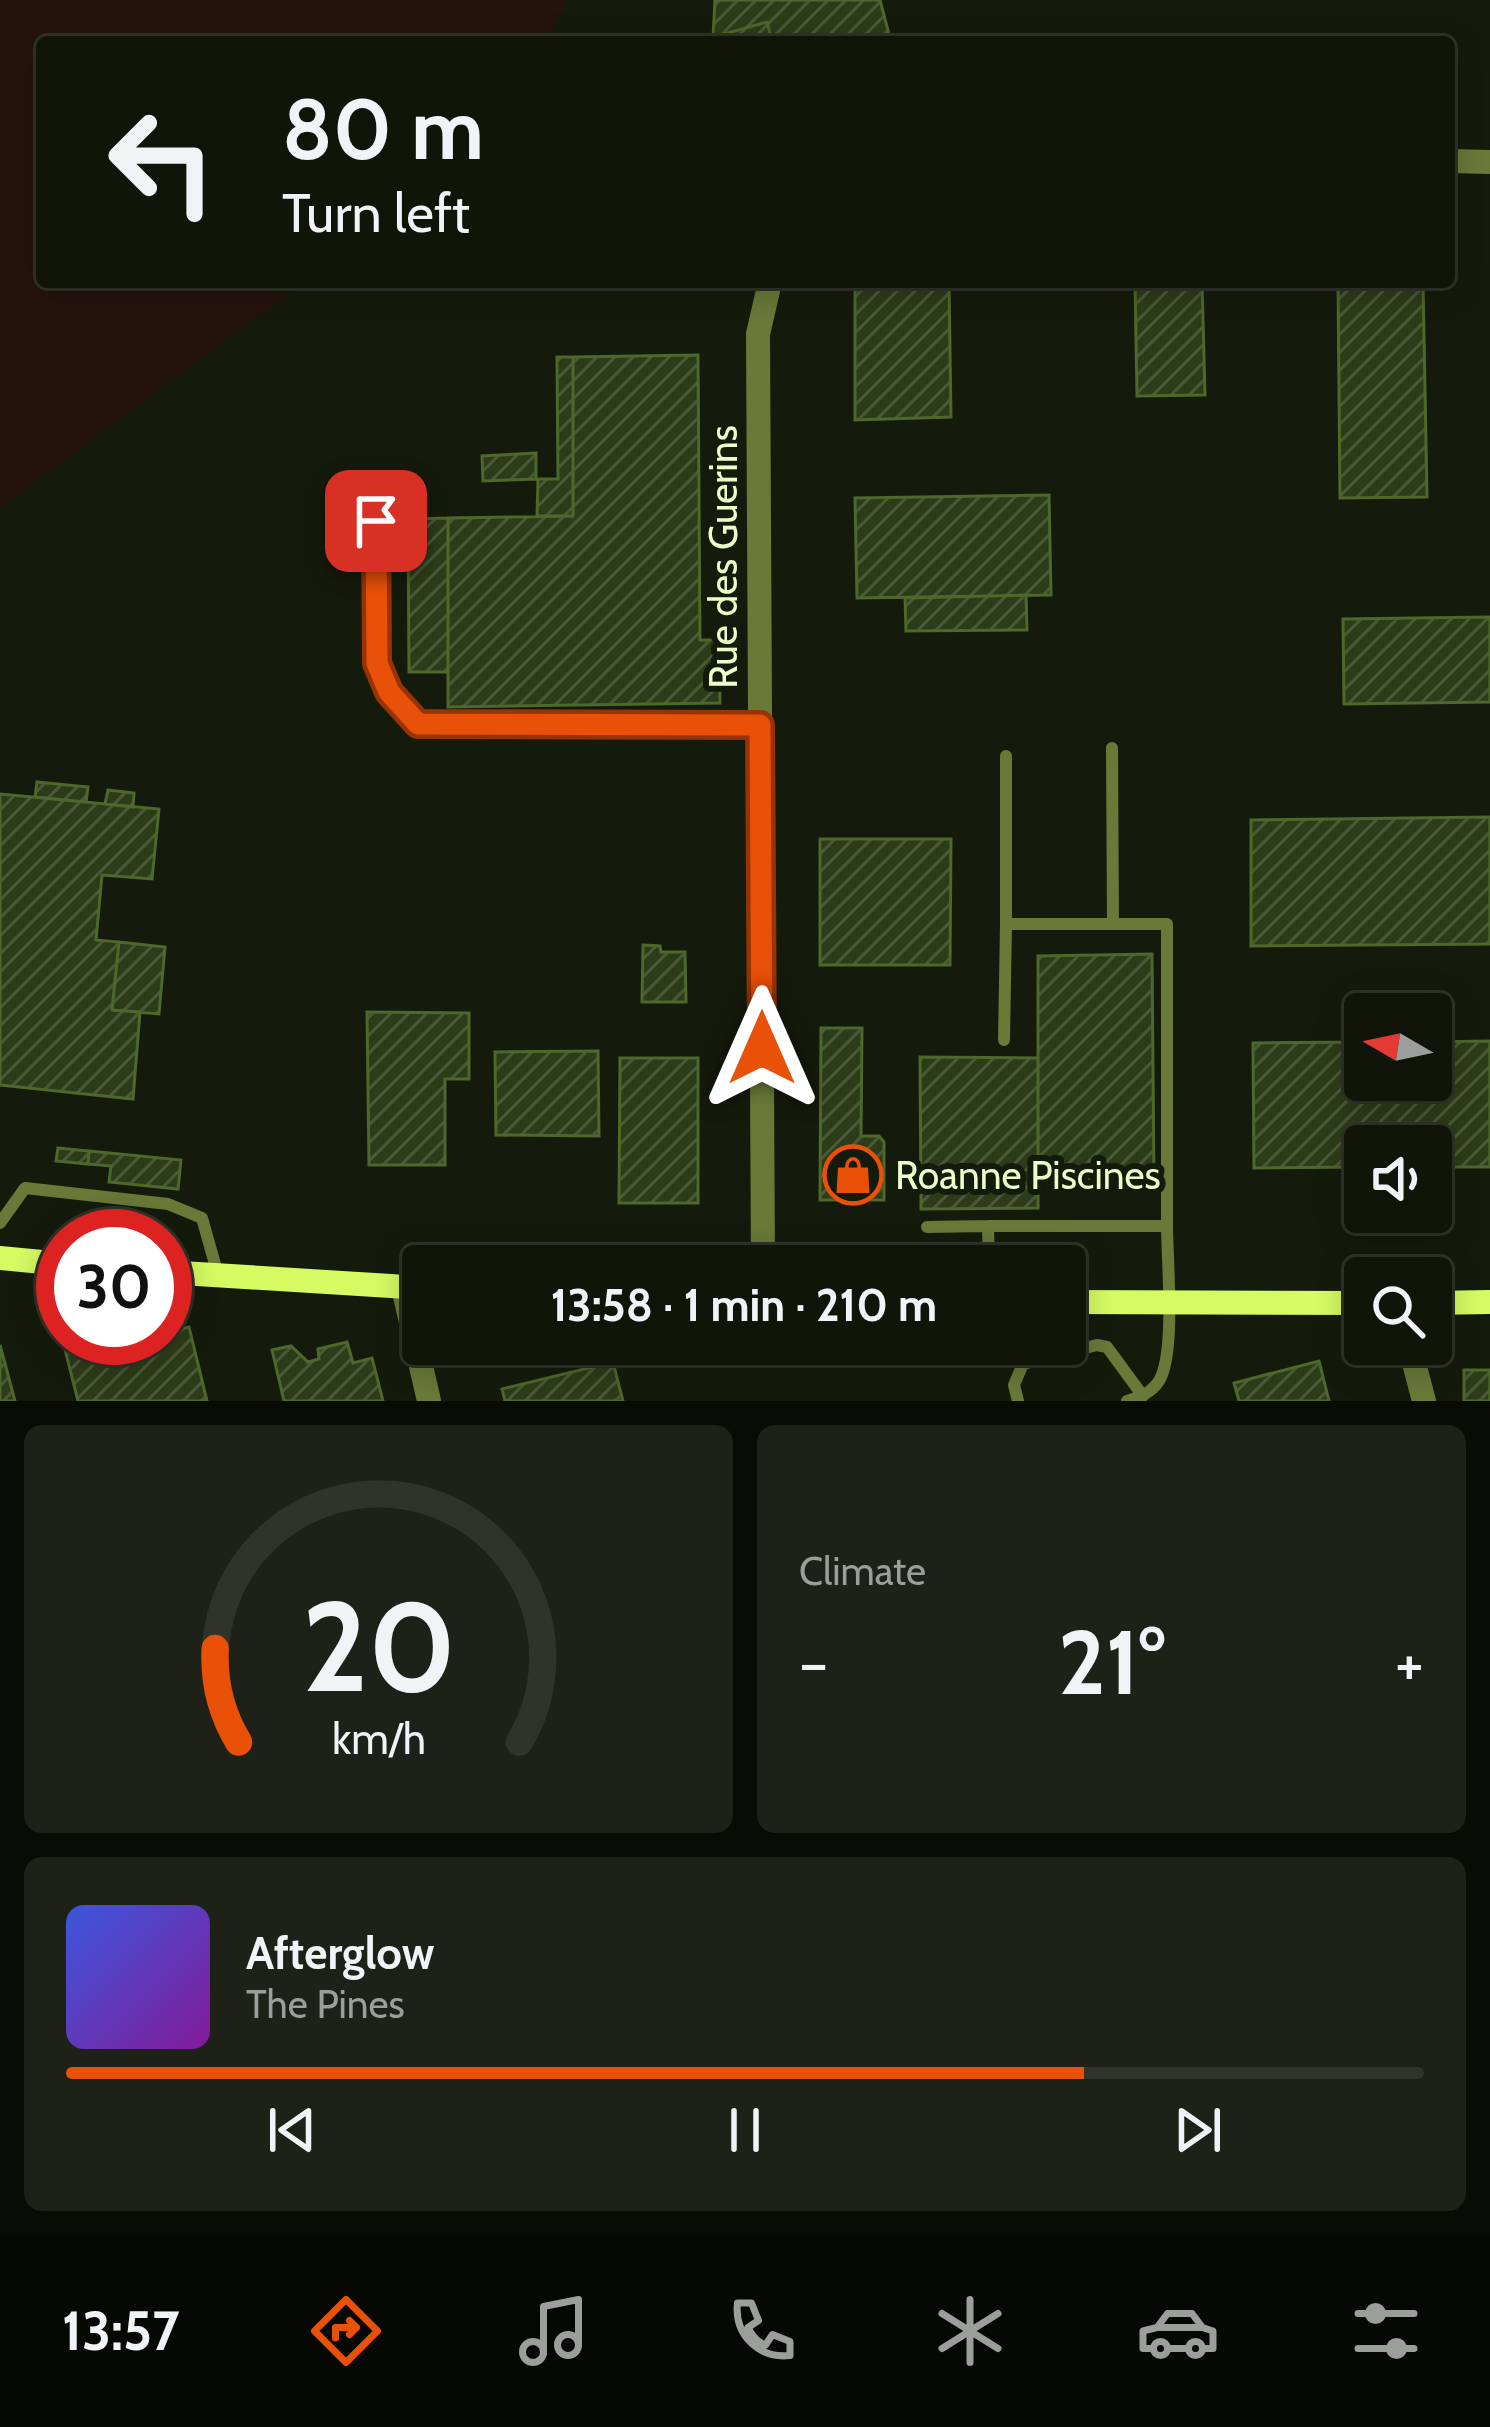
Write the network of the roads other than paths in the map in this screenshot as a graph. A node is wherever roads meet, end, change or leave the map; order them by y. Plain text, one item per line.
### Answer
1 (1455, 161) edge
2 (1490, 163) edge
3 (769, 288) edge
4 (376, 521) dead end
5 (760, 725) junction
6 (1112, 748) dead end
7 (1006, 756) dead end
8 (1006, 924) junction
9 (1112, 924) junction
10 (1004, 1040) dead end
11 (0, 1223) edge
12 (988, 1226) junction
13 (1167, 1226) junction
14 (927, 1227) dead end
15 (763, 1245) edge
16 (988, 1245) edge
17 (0, 1258) edge
18 (36, 1261) edge
19 (192, 1274) edge
20 (218, 1276) junction
21 (402, 1287) edge
22 (1086, 1302) edge
23 (1168, 1302) junction
24 (1490, 1302) edge
25 (1344, 1303) edge
26 (1452, 1303) edge
27 (425, 1365) edge
28 (1415, 1365) edge
29 (1143, 1396) junction
30 (430, 1401) edge
31 (1018, 1401) edge
32 (1126, 1401) edge
33 (1424, 1401) edge

1 - 2 street
3 - 5 street, Rue des Guerins
4 - 5 lane
5 - 15 street, Rue des Guerins
6 - 9 lane
7 - 8 lane
8 - 9 lane
8 - 10 lane
9 - 13 lane
11 - 20 lane
12 - 13 lane
12 - 14 lane
12 - 16 lane
13 - 23 lane
17 - 18 street
19 - 20 street
20 - 21 street
22 - 23 street
23 - 25 street
23 - 29 lane
24 - 26 street
27 - 30 street
28 - 33 street
29 - 31 lane
29 - 32 lane

